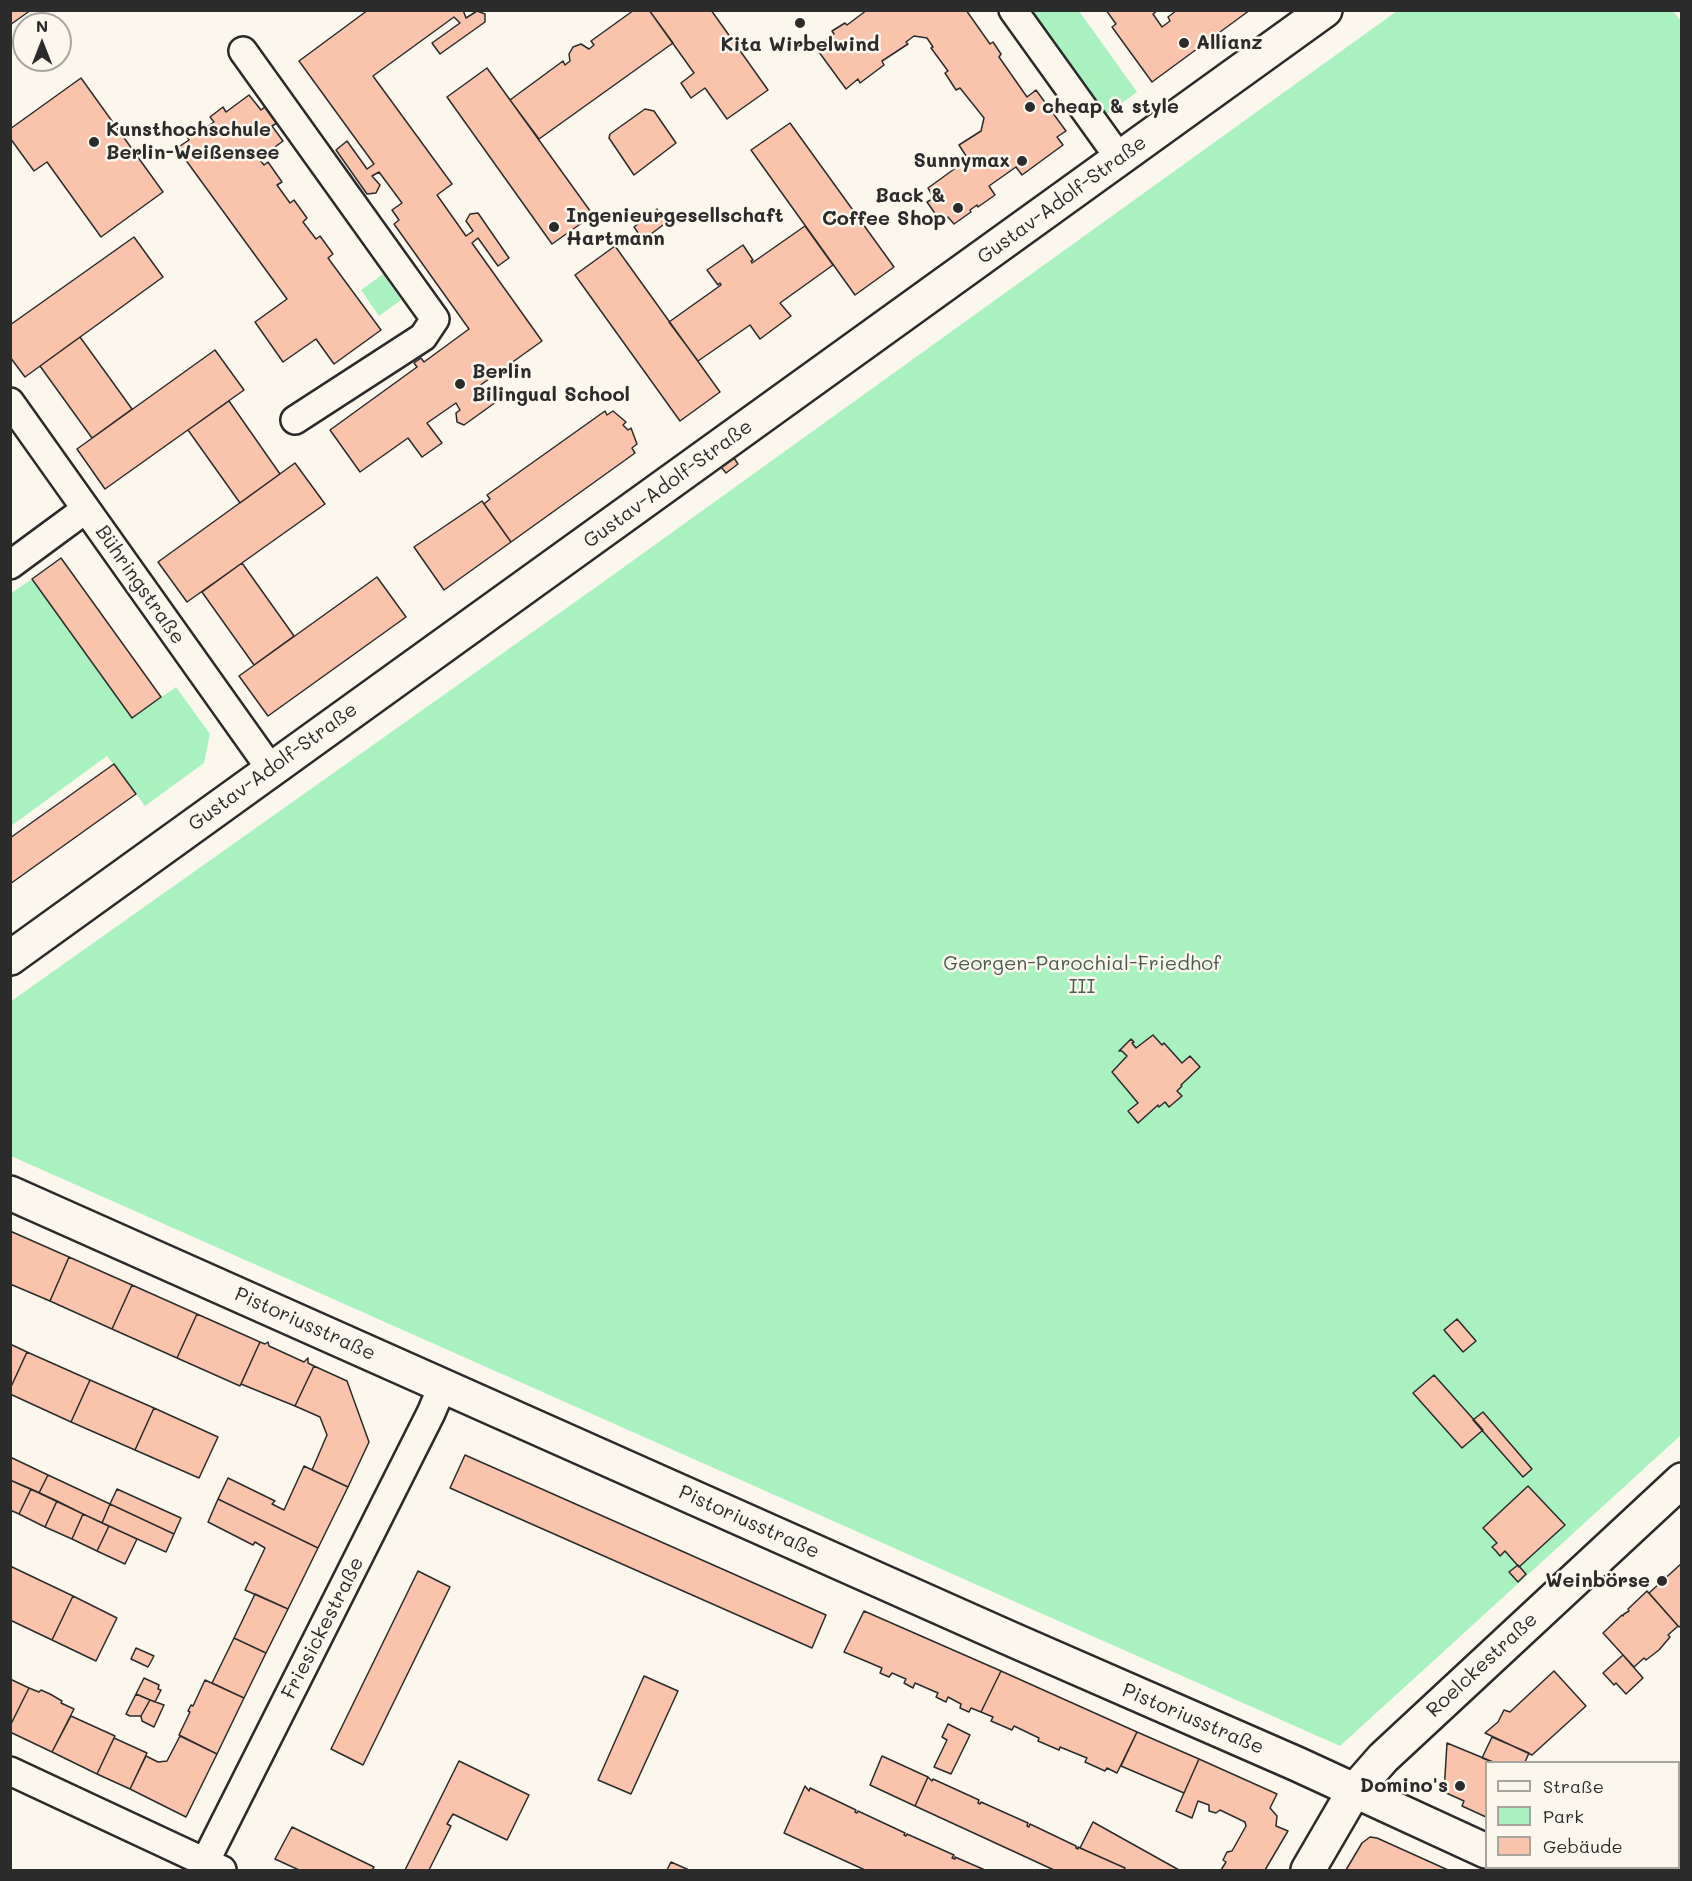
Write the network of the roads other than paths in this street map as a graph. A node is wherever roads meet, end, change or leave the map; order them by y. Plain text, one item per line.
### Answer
1 (1013, 10) edge
2 (1325, 10) edge
3 (243, 51) dead end
4 (1120, 159) junction
5 (10, 402) edge
6 (295, 420) dead end
7 (86, 509) junction
8 (10, 565) edge
9 (270, 768) junction
10 (10, 958) edge
11 (10, 1193) edge
12 (443, 1385) junction
13 (1682, 1480) edge
14 (10, 1771) edge
15 (1354, 1791) junction
16 (1485, 1851) edge
17 (209, 1868) edge
18 (1308, 1870) edge

1 - 4 street
2 - 4 street, Gustav-Adolf-Straße
3 - 6 street
4 - 9 street, Gustav-Adolf-Straße
5 - 7 street, Bühringstraße
7 - 8 street
7 - 9 street, Bühringstraße
9 - 10 street, Gustav-Adolf-Straße
11 - 12 street, Pistoriusstraße
12 - 15 street, Pistoriusstraße
12 - 17 street, Friesickestraße
13 - 15 street, Roelckestraße
14 - 17 street
15 - 16 street, Pistoriusstraße
15 - 18 street, Roelckestraße

